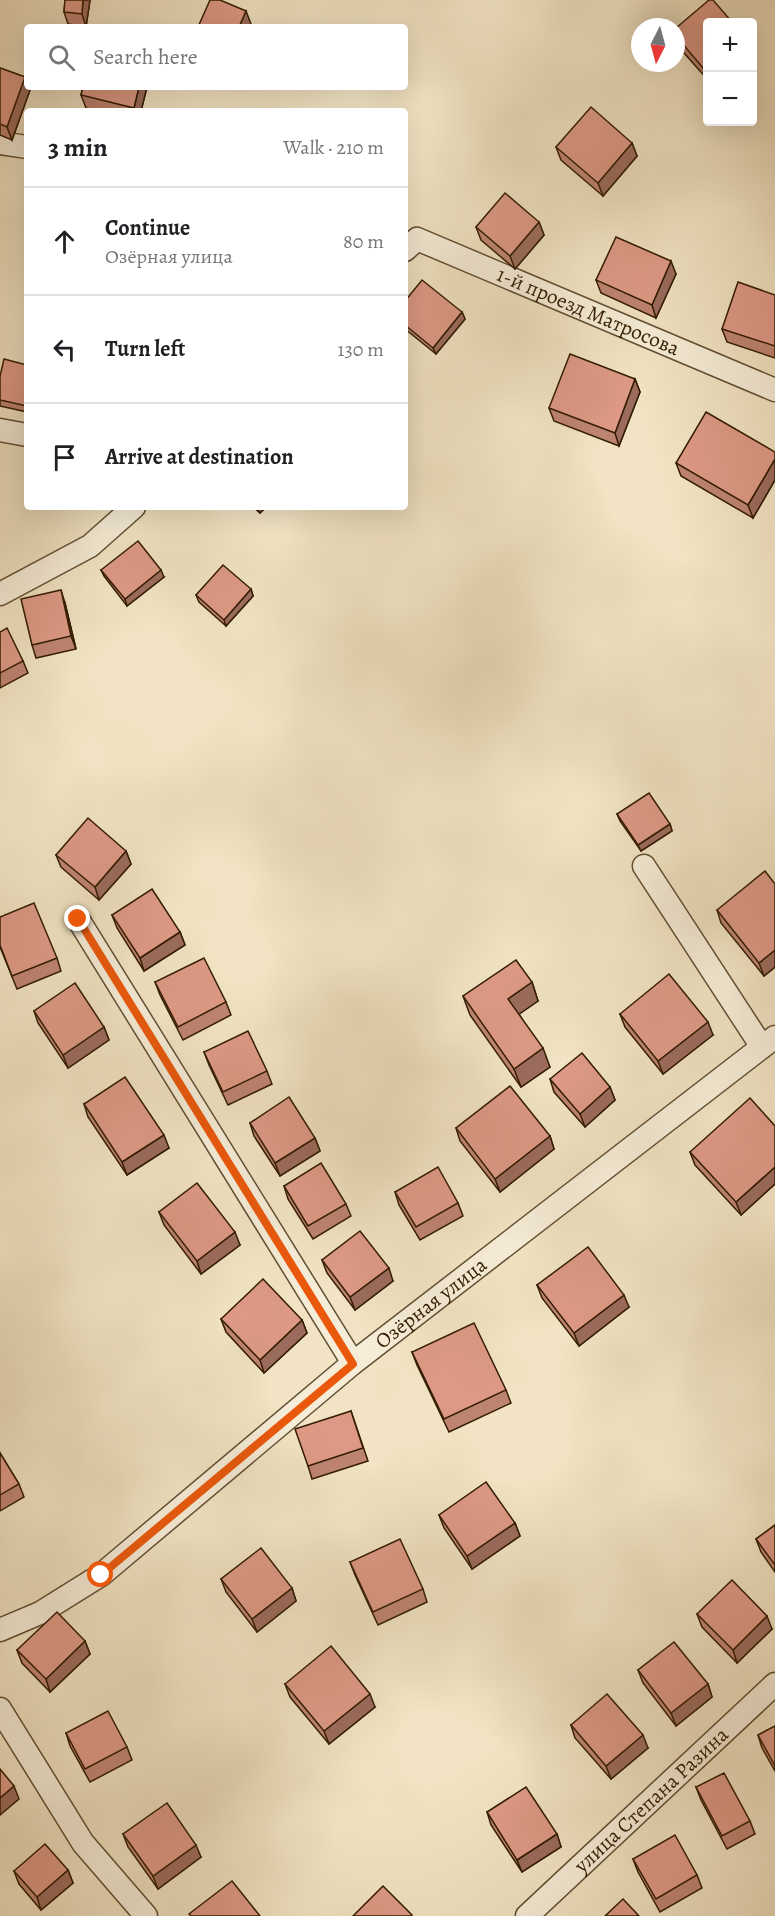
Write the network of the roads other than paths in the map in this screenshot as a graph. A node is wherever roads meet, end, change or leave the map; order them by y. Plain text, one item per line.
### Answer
1 (0, 143) edge
2 (24, 147) edge
3 (408, 247) edge
4 (775, 390) edge
5 (0, 430) edge
6 (24, 434) edge
7 (131, 510) edge
8 (0, 594) edge
9 (644, 866) dead end
10 (78, 919) dead end
11 (768, 1042) edge
12 (353, 1364) junction
13 (0, 1630) edge
14 (775, 1684) edge
15 (0, 1709) edge
16 (146, 1916) edge
17 (527, 1916) edge

1 - 2 street
3 - 4 street, 1-й проезд Матросова
5 - 6 street
7 - 8 street
9 - 11 street
10 - 12 street
11 - 12 street, Озёрная улица
12 - 13 street, Озёрная улица
14 - 17 street, улица Степана Разина
15 - 16 street

